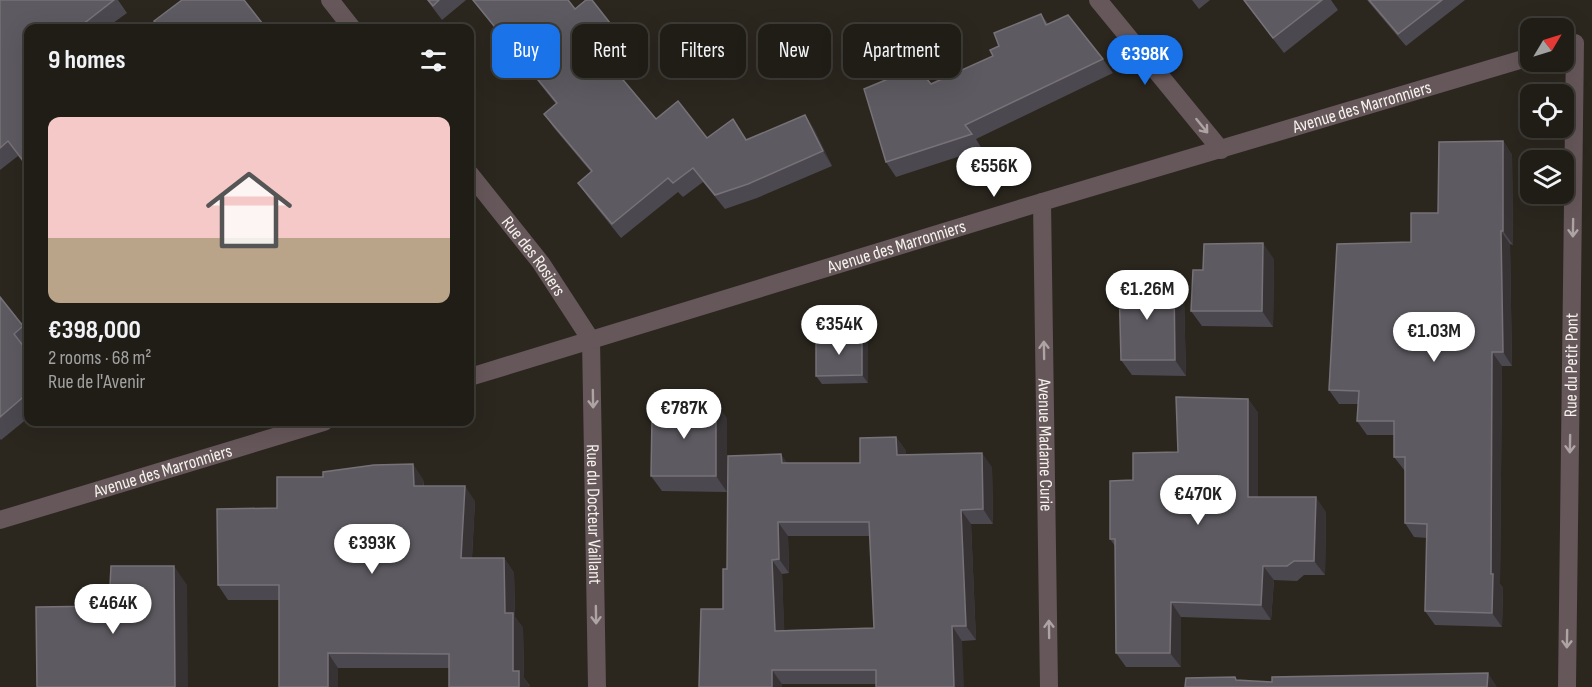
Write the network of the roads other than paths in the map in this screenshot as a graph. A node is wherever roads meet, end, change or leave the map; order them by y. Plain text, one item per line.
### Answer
1 (330, 0) edge
2 (1098, 0) edge
3 (349, 24) edge
4 (1577, 43) edge
5 (1520, 60) edge
6 (1221, 150) junction
7 (474, 179) edge
8 (1042, 202) junction
9 (591, 340) junction
10 (474, 376) edge
11 (311, 426) edge
12 (0, 520) edge
13 (597, 687) edge
14 (1050, 687) edge
15 (1567, 687) edge

1 - 3 street
2 -> 6 street
4 -> 15 street, Rue du Petit Pont
5 - 6 street, Avenue des Marronniers
6 - 8 street, Avenue des Marronniers
7 - 9 street, Rue des Rosiers
8 - 9 street, Avenue des Marronniers
14 -> 8 street, Avenue Madame Curie
9 - 10 street, Avenue des Marronniers
9 -> 13 street, Rue du Docteur Vaillant
11 - 12 street, Avenue des Marronniers

